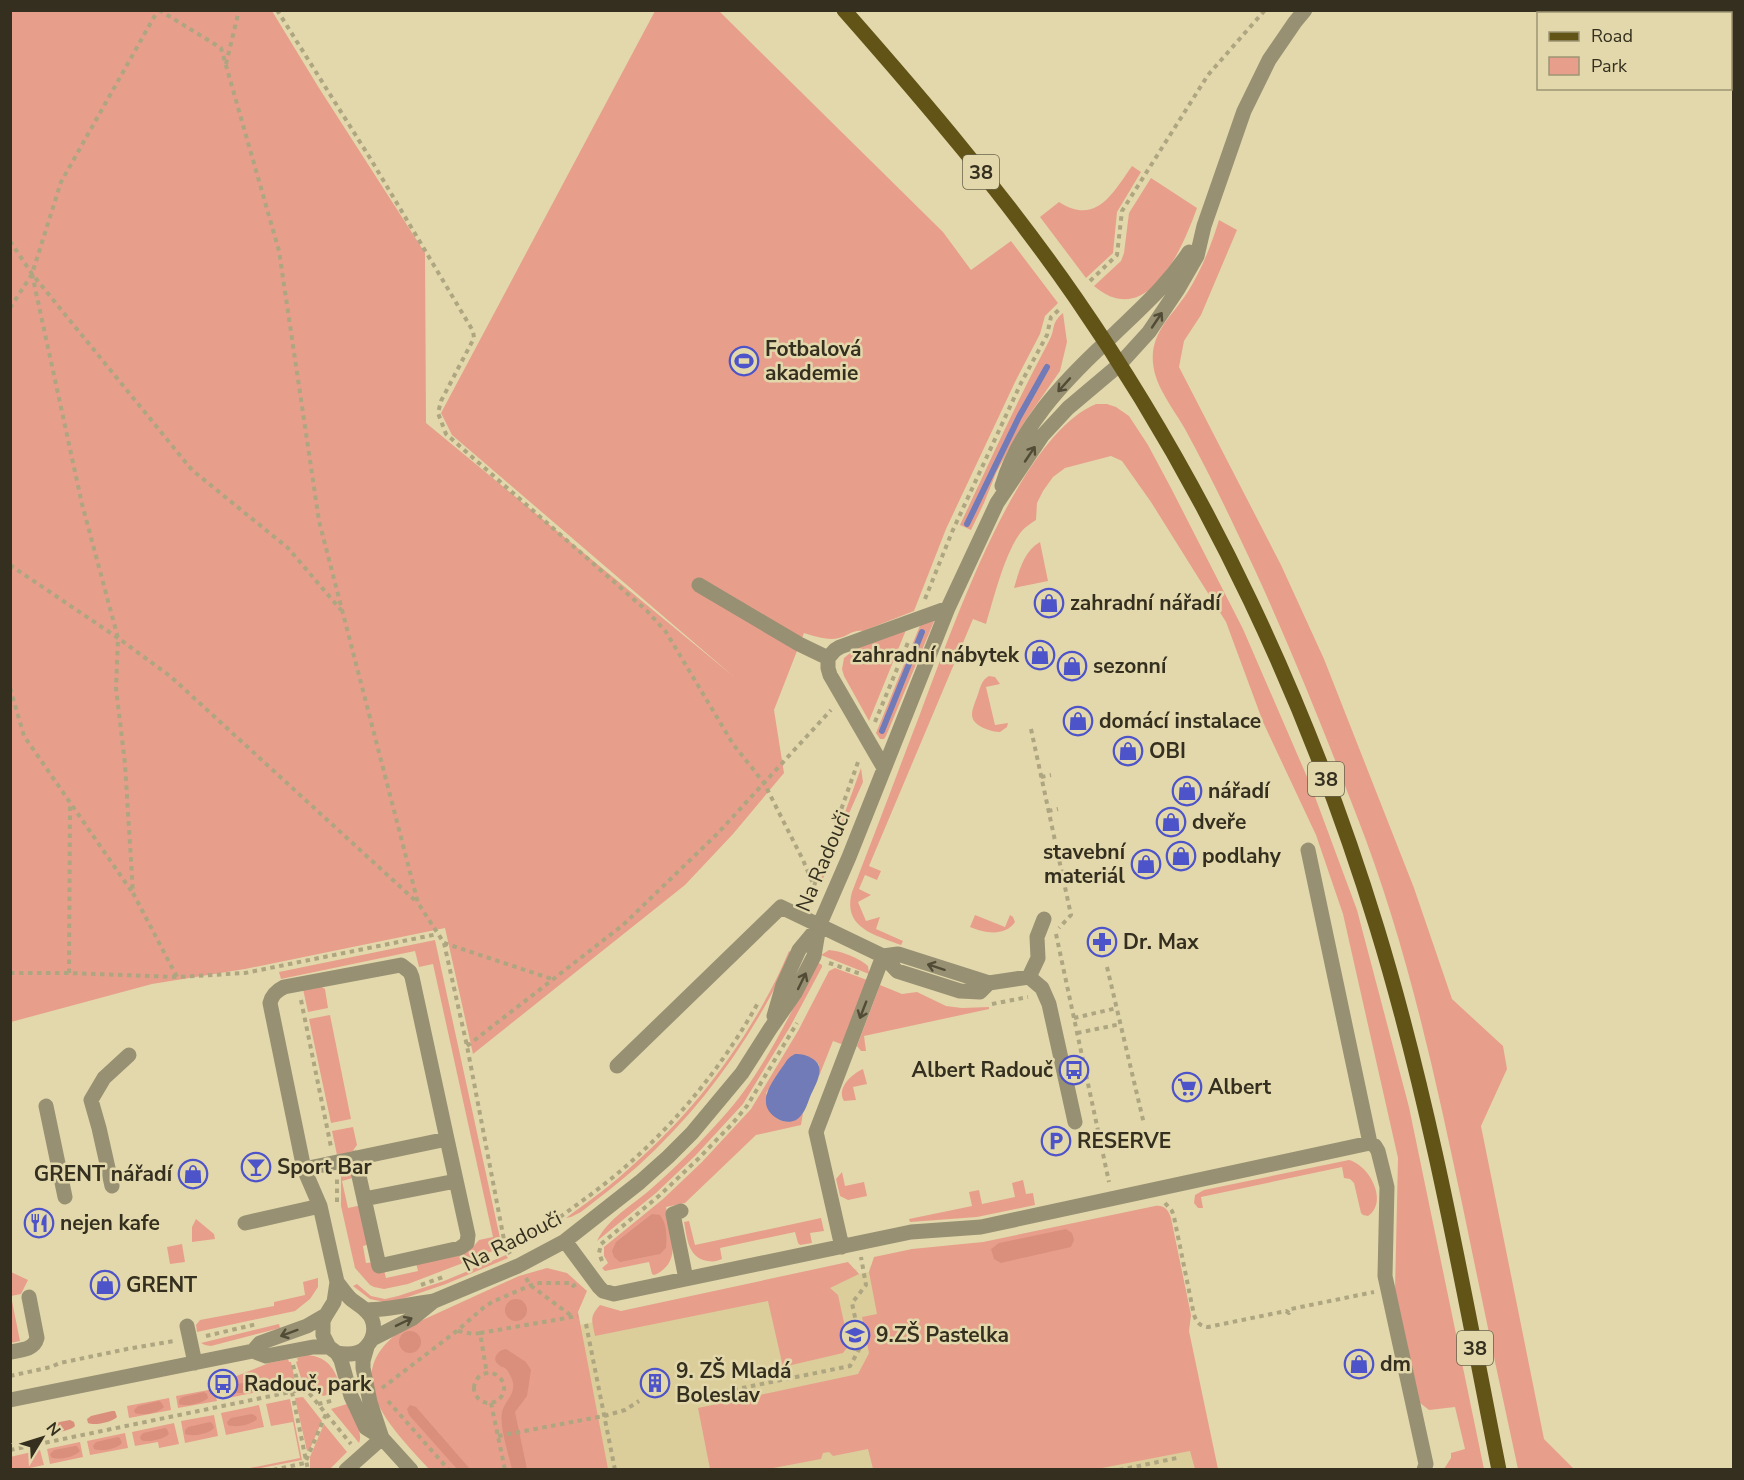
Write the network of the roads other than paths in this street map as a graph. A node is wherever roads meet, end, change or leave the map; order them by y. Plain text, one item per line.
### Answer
1 (844, 10) edge
2 (1305, 10) edge
3 (1204, 226) junction
4 (1105, 342) junction
5 (1119, 365) junction
6 (997, 502) junction
7 (699, 585) dead end
8 (948, 608) junction
9 (828, 658) junction
10 (884, 768) junction
11 (1308, 850) dead end
12 (1044, 919) dead end
13 (819, 926) junction
14 (883, 956) junction
15 (1029, 977) junction
16 (129, 1055) dead end
17 (617, 1066) dead end
18 (46, 1106) dead end
19 (1075, 1122) dead end
20 (447, 1139) junction
21 (1370, 1143) junction
22 (356, 1158) junction
23 (304, 1169) junction
24 (456, 1181) junction
25 (112, 1186) dead end
26 (65, 1197) dead end
27 (364, 1199) junction
28 (320, 1206) junction
29 (681, 1211) dead end
30 (245, 1223) dead end
31 (565, 1241) junction
32 (847, 1253) junction
33 (686, 1279) junction
34 (337, 1282) junction
35 (29, 1297) dead end
36 (435, 1301) junction
37 (362, 1308) junction
38 (328, 1312) junction
39 (192, 1332) road end
40 (369, 1343) junction
41 (333, 1350) junction
42 (253, 1351) junction
43 (10, 1352) edge
44 (195, 1363) junction
45 (10, 1400) edge
46 (382, 1438) junction
47 (346, 1470) edge
48 (411, 1470) edge
49 (1424, 1470) edge
50 (1499, 1470) edge

1 - 4 main road, 38
2 - 3 street
3 - 4 street
5 -> 3 street, Na Radouči
4 - 5 main road, 38
4 -> 6 street
6 -> 5 street, Na Radouči
5 - 50 main road, 38
6 - 8 street, Na Radouči
7 - 9 street
8 - 9 street
8 - 10 street, Na Radouči
9 - 10 street
10 - 13 street, Na Radouči
11 - 21 street
12 - 15 street
13 - 14 street
13 - 17 street
13 - 31 street, Na Radouči
14 - 15 street
14 -> 32 street
15 - 19 street
16 - 25 street
18 - 26 street
20 - 22 street
20 - 23 street
20 - 24 street
21 - 32 street
21 - 49 street
22 - 23 street
22 - 27 street
23 - 28 street
24 - 27 street
24 - 27 street
28 - 30 street
28 - 34 street
29 - 33 street
31 - 33 street
31 - 36 street, Na Radouči
32 - 33 street
34 - 37 street
34 - 38 street
35 - 43 street
36 - 37 street
40 -> 36 street
37 - 38 street
37 - 40 street
38 - 41 street
38 -> 42 street
39 - 44 street
40 - 41 street
40 - 46 street
41 - 42 street
41 - 46 street
42 - 44 street
44 - 45 street
46 - 47 street
46 - 48 street

